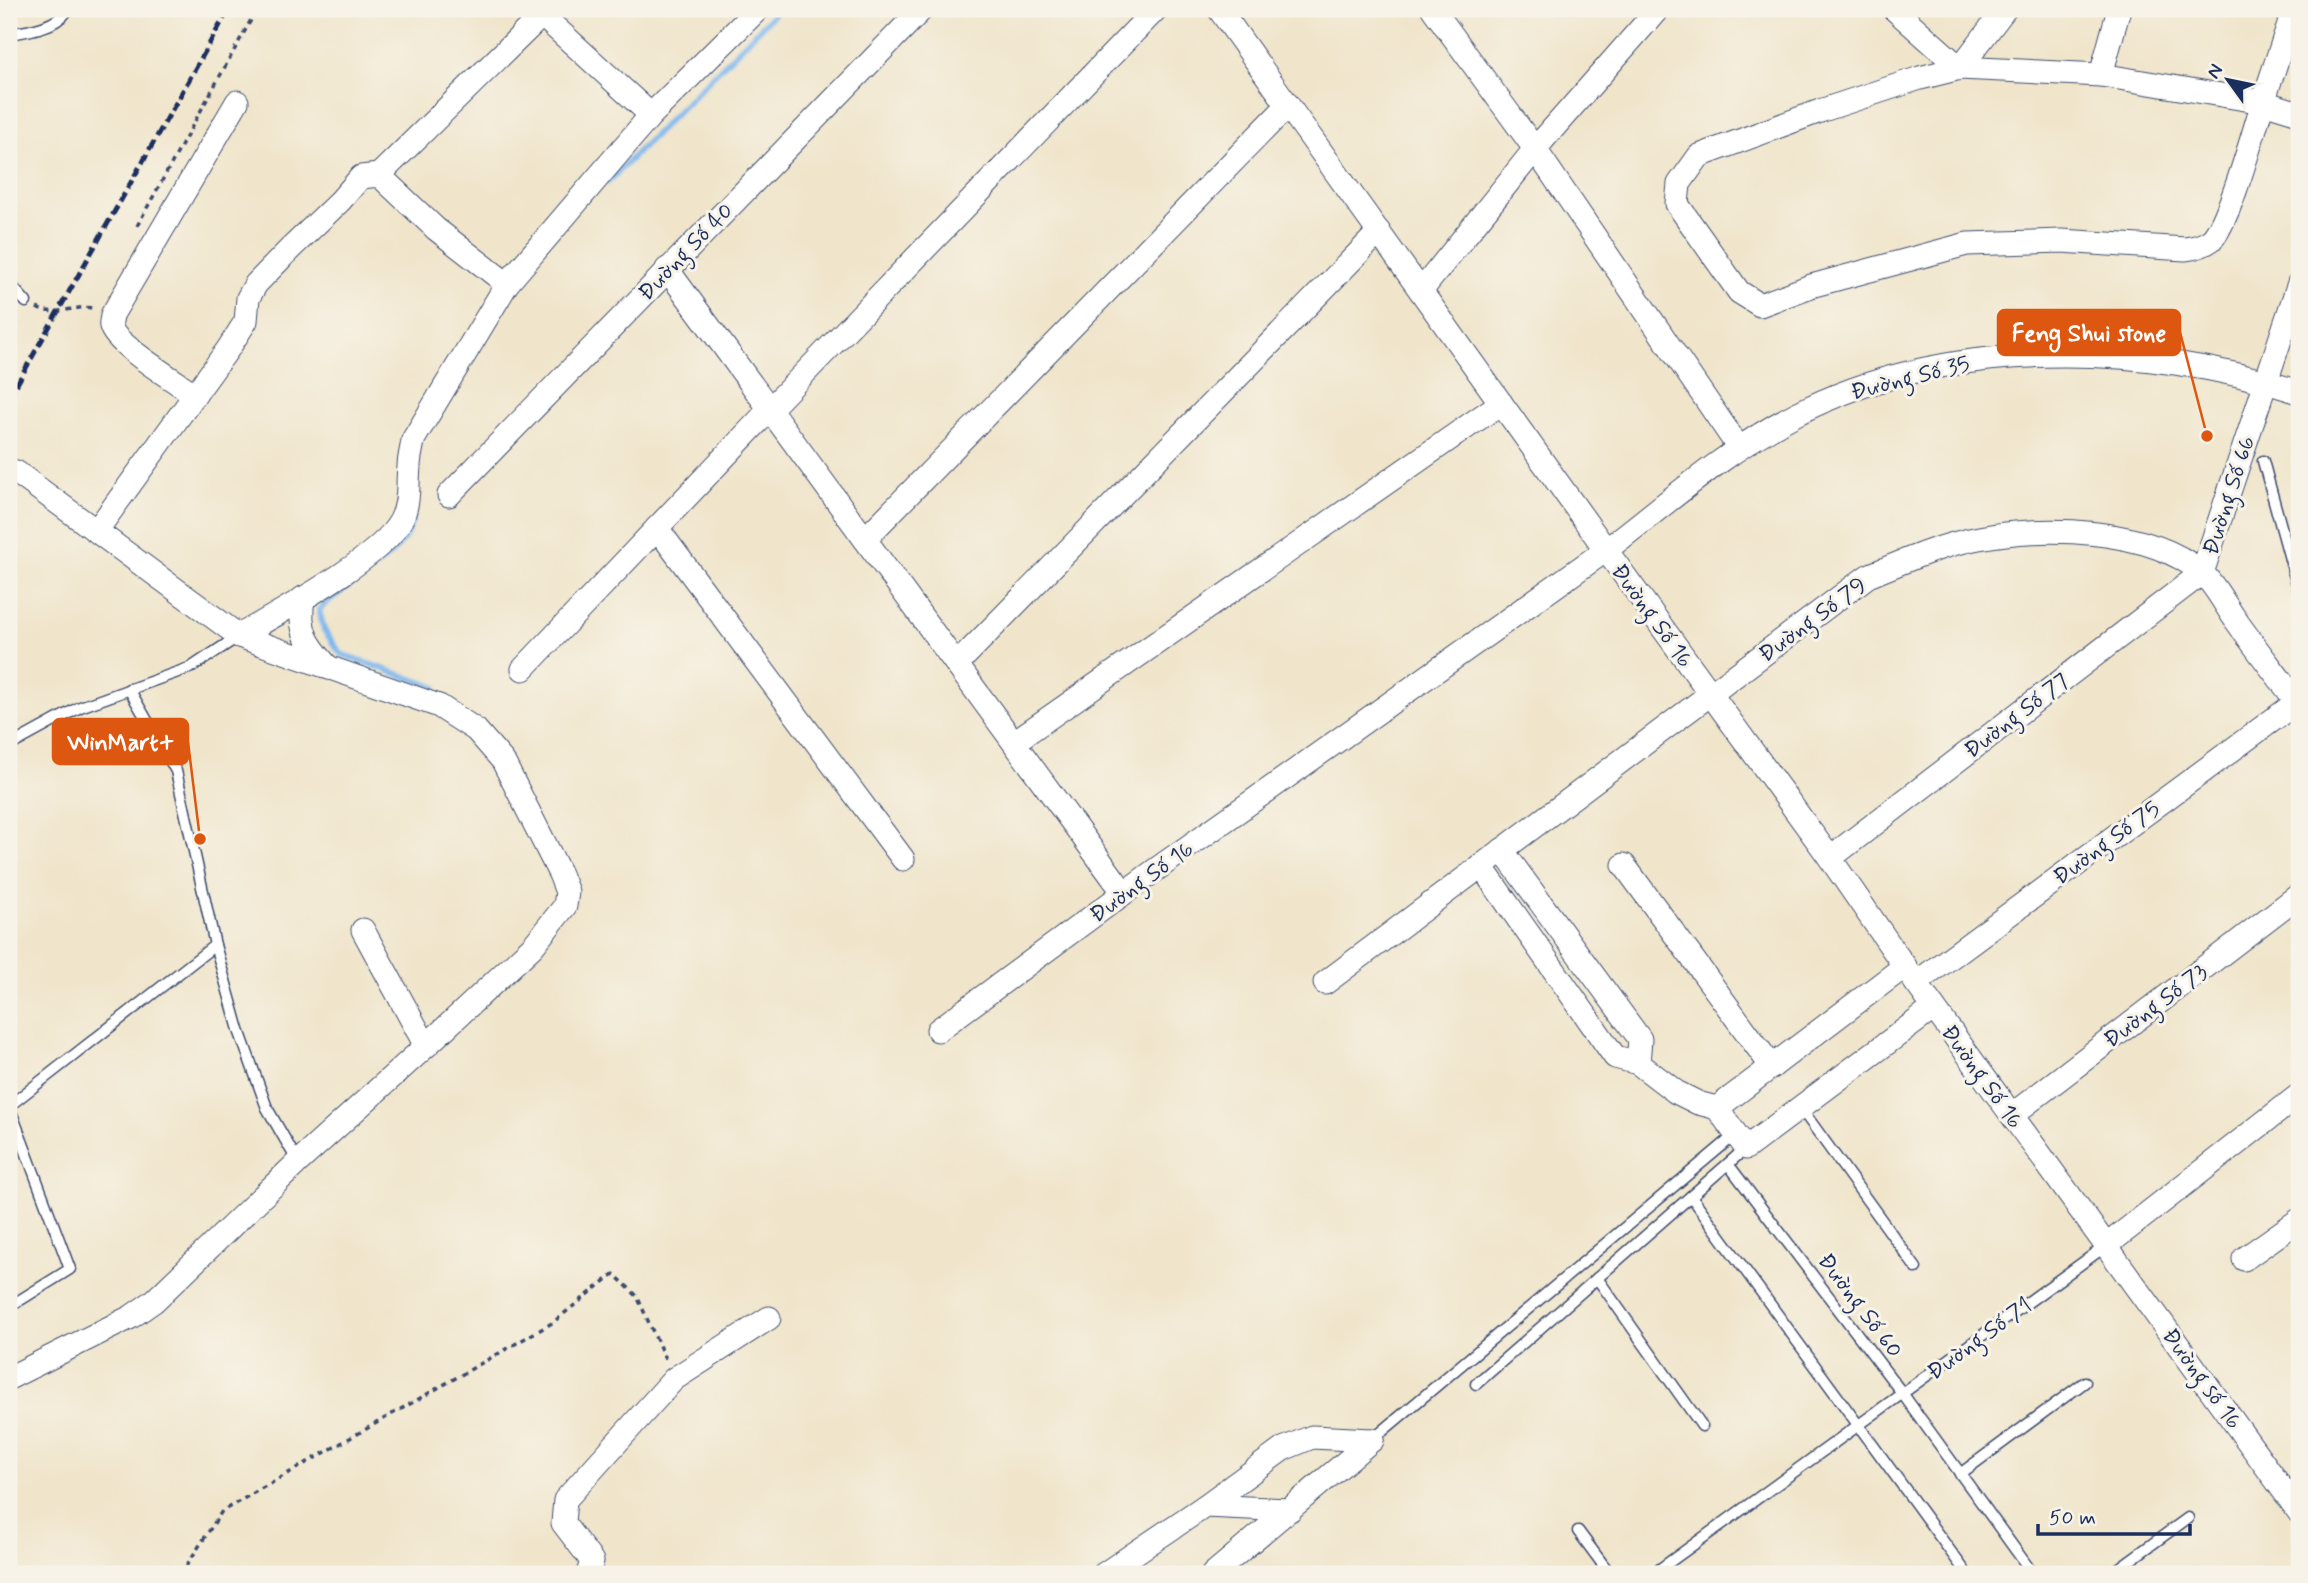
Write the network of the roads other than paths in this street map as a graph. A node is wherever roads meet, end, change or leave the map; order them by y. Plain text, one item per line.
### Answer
1 (68, 9) edge
2 (758, 9) edge
3 (922, 9) edge
4 (1156, 9) edge
5 (1219, 9) edge
6 (1433, 9) edge
7 (1894, 9) edge
8 (2005, 9) edge
9 (2119, 9) edge
10 (2294, 9) edge
11 (538, 13) edge
12 (1648, 13) edge
13 (9, 34) edge
14 (1959, 68) junction
15 (2101, 75) junction
16 (237, 102) dead end
17 (2263, 102) junction
18 (1288, 105) junction
19 (2299, 113) edge
20 (651, 115) junction
21 (1535, 149) junction
22 (379, 175) junction
23 (1379, 232) junction
24 (667, 269) junction
25 (9, 283) edge
26 (2299, 283) edge
27 (507, 284) junction
28 (1421, 291) junction
29 (26, 302) road end
30 (2265, 381) junction
31 (2299, 392) edge
32 (195, 395) junction
33 (1501, 403) junction
34 (770, 409) junction
35 (1739, 448) junction
36 (2263, 461) dead end
37 (9, 470) edge
38 (449, 495) dead end
39 (657, 528) junction
40 (97, 530) junction
41 (865, 539) junction
42 (1606, 550) junction
43 (2202, 573) junction
44 (2299, 593) edge
45 (303, 598) junction
46 (239, 636) junction
47 (957, 664) junction
48 (329, 668) junction
49 (523, 669) dead end
50 (129, 690) junction
51 (1711, 694) junction
52 (2298, 704) edge
53 (1014, 742) junction
54 (9, 746) edge
55 (1502, 850) junction
56 (1830, 858) junction
57 (903, 859) dead end
58 (1624, 865) dead end
59 (1481, 866) junction
60 (1124, 893) junction
61 (2299, 895) edge
62 (363, 930) dead end
63 (215, 945) junction
64 (1910, 974) junction
65 (1325, 983) dead end
66 (1934, 1008) junction
67 (938, 1030) dead end
68 (426, 1046) junction
69 (1638, 1063) junction
70 (1772, 1067) junction
71 (2299, 1095) edge
72 (1800, 1107) junction
73 (1717, 1108) junction
74 (2012, 1115) junction
75 (1741, 1141) junction
76 (298, 1161) junction
77 (1728, 1164) junction
78 (1691, 1196) junction
79 (2299, 1220) edge
80 (2108, 1245) junction
81 (2244, 1259) dead end
82 (1916, 1268) dead end
83 (1597, 1278) junction
84 (9, 1307) edge
85 (769, 1318) dead end
86 (9, 1378) edge
87 (2085, 1382) dead end
88 (1476, 1384) dead end
89 (1902, 1394) junction
90 (1859, 1425) junction
91 (1702, 1426) dead end
92 (1372, 1440) junction
93 (1960, 1474) junction
94 (1205, 1506) junction
95 (1290, 1510) junction
96 (2299, 1512) edge
97 (2188, 1518) dead end
98 (1578, 1531) dead end
99 (588, 1574) edge
100 (1104, 1574) edge
101 (1213, 1574) edge
102 (1610, 1574) edge
103 (1653, 1574) edge
104 (1967, 1574) edge
105 (2033, 1574) edge
106 (2111, 1574) edge

1 - 13 lane
2 - 20 street
3 - 24 street, Đường Số 40
4 - 34 street
5 - 18 street
6 - 21 street
7 - 14 street
8 - 14 street
9 - 15 street
10 - 17 street
11 - 20 street
11 - 22 street
12 - 21 street
14 - 15 street
14 - 17 street
15 - 17 street
16 - 32 street
17 - 19 street
18 - 23 street
18 - 41 street
20 - 27 street
21 - 28 street
21 - 35 street
22 - 27 street
22 - 32 street
23 - 28 street
23 - 47 street
24 - 34 street
24 - 38 street, Đường Số 40
25 - 29 lane
26 - 30 street, Đường Số 66
27 - 45 street
28 - 33 street
30 - 31 street, Đường Số 35
30 - 35 street, Đường Số 35
30 - 43 street, Đường Số 66
32 - 40 street
33 - 42 street
33 - 53 street
34 - 39 street
34 - 41 street
35 - 42 street, Đường Số 35
36 - 44 lane
37 - 40 street
39 - 49 street
39 - 57 street
40 - 46 street
41 - 47 street
42 - 51 street, Đường Số 16
42 - 60 street, Đường Số 16
43 - 51 street, Đường Số 79
43 - 52 street, Đường Số 66
43 - 56 street, Đường Số 77
45 - 46 street
45 - 48 street
46 - 48 street
46 - 50 lane
47 - 53 street
48 - 68 street
50 - 54 lane
50 - 63 lane
51 - 55 street, Đường Số 79
51 - 56 street, Đường Số 16
52 - 64 street, Đường Số 75
53 - 60 street
55 - 59 street, Đường Số 79
55 - 69 street
56 - 64 street, Đường Số 16
58 - 70 street
59 - 65 street, Đường Số 79
59 - 69 street
60 - 67 street, Đường Số 16
61 - 74 street, Đường Số 73
62 - 68 street
63 - 76 lane
63 - 84 lane
64 - 66 street, Đường Số 16
64 - 70 street, Đường Số 75
66 - 72 street
66 - 74 street, Đường Số 16
68 - 76 street
69 - 73 street
70 - 73 street, Đường Số 75
71 - 80 street, Đường Số 71
72 - 75 street
72 - 82 lane
73 - 75 street
74 - 80 street, Đường Số 16
75 - 77 lane
75 - 92 lane
76 - 86 street
77 - 78 lane
77 - 89 lane, Đường Số 60
78 - 83 lane
78 - 90 lane
79 - 81 street
80 - 89 lane, Đường Số 71
80 - 96 street, Đường số 16
83 - 88 lane
83 - 91 lane
85 - 99 street
87 - 93 lane
89 - 90 lane, Đường Số 71
89 - 93 lane, Đường Số 60
90 - 103 lane, Đường Số 71
90 - 104 lane
92 - 94 street
92 - 95 street
93 - 105 lane, Đường Số 60
94 - 95 street
94 - 100 street
95 - 101 street
97 - 106 lane
98 - 102 lane

